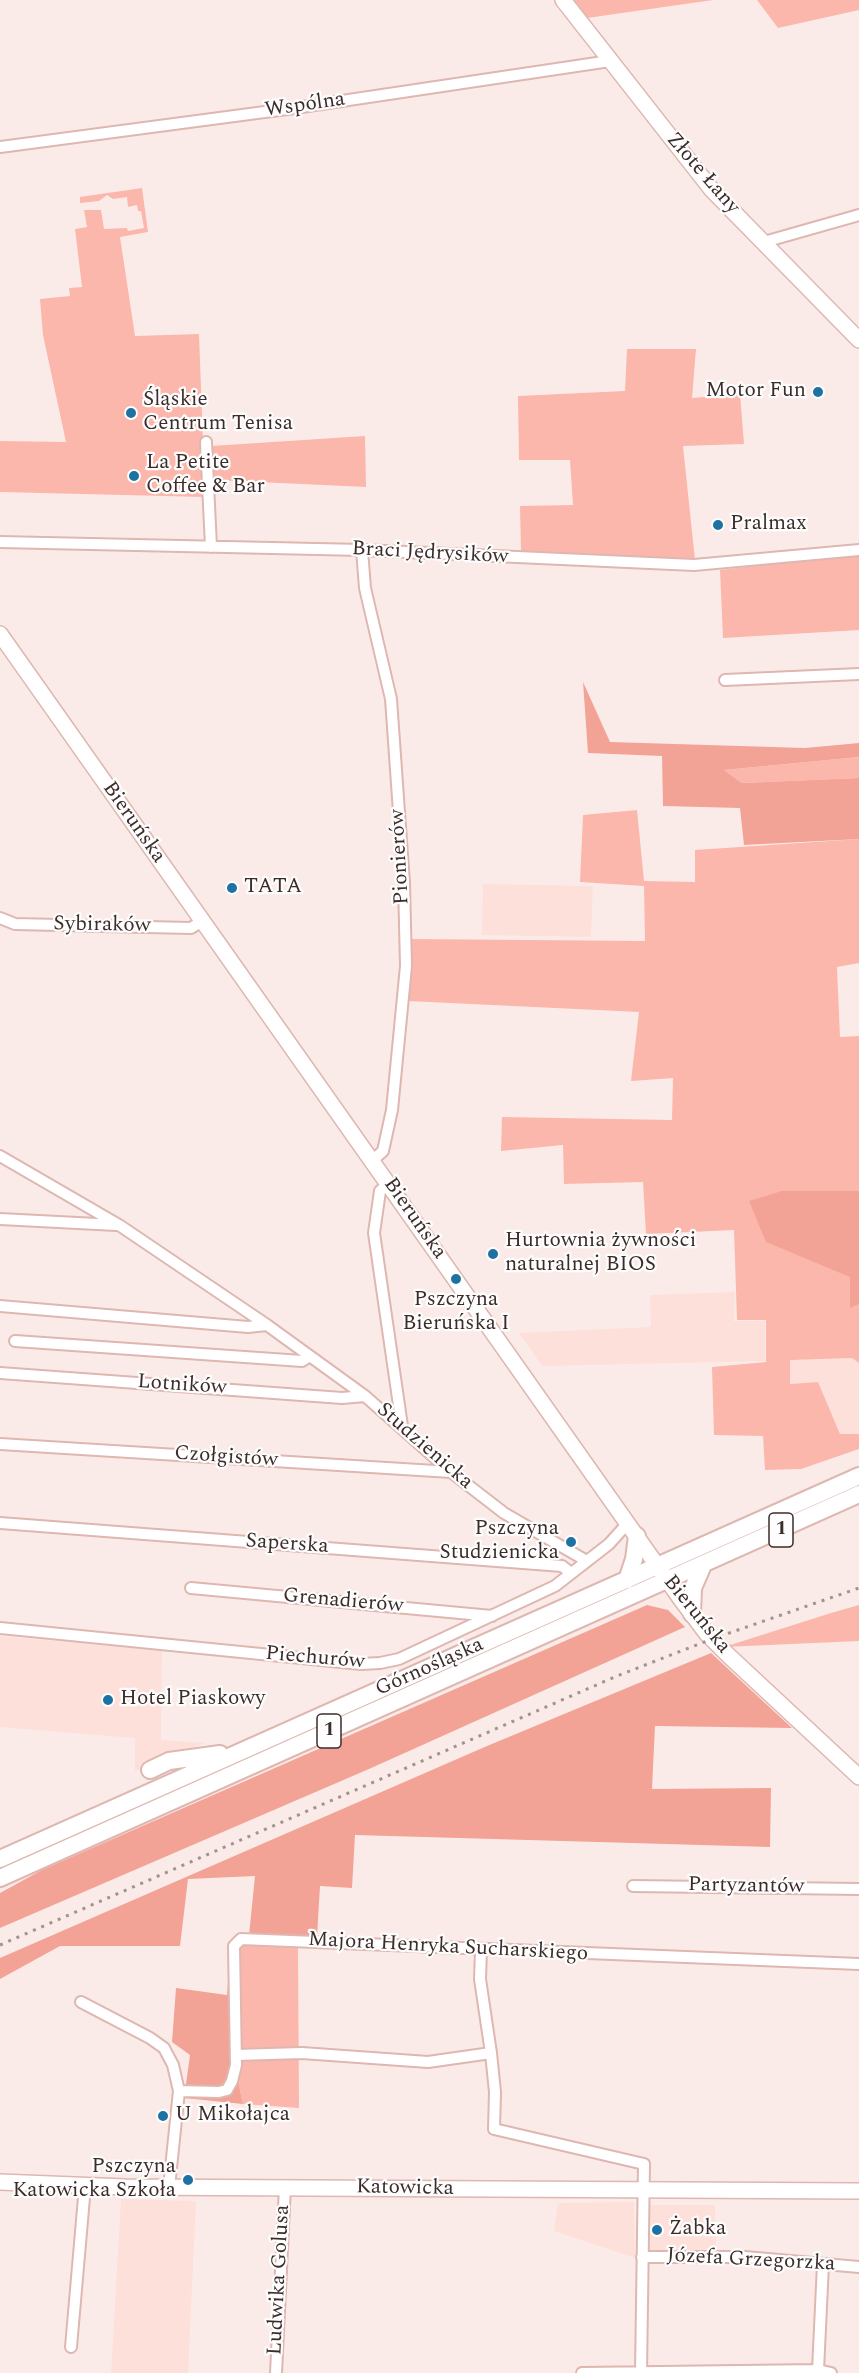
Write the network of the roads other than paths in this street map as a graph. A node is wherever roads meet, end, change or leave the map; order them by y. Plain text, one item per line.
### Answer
1 (563, 0) edge
2 (610, 61) junction
3 (0, 147) edge
4 (859, 215) edge
5 (764, 242) junction
6 (857, 338) edge
7 (206, 442) dead end
8 (0, 542) edge
9 (211, 547) junction
10 (362, 550) junction
11 (859, 550) edge
12 (0, 634) edge
13 (859, 674) edge
14 (725, 680) dead end
15 (0, 918) edge
16 (202, 921) junction
17 (0, 1156) edge
18 (373, 1160) junction
19 (389, 1183) junction
20 (0, 1219) edge
21 (120, 1225) junction
22 (0, 1306) edge
23 (267, 1325) junction
24 (15, 1341) dead end
25 (310, 1356) junction
26 (0, 1373) edge
27 (365, 1396) junction
28 (402, 1426) junction
29 (0, 1444) edge
30 (451, 1472) junction
31 (859, 1476) edge
32 (859, 1494) edge
33 (0, 1523) edge
34 (632, 1530) junction
35 (585, 1560) junction
36 (703, 1565) junction
37 (658, 1566) junction
38 (571, 1573) junction
39 (627, 1580) junction
40 (668, 1580) junction
41 (191, 1588) dead end
42 (692, 1614) junction
43 (495, 1616) junction
44 (0, 1628) edge
45 (250, 1748) junction
46 (150, 1770) dead end
47 (859, 1778) edge
48 (0, 1859) edge
49 (0, 1878) edge
50 (633, 1886) dead end
51 (859, 1889) edge
52 (481, 1950) junction
53 (859, 1964) edge
54 (81, 2002) dead end
55 (491, 2053) junction
56 (236, 2055) junction
57 (179, 2091) junction
58 (0, 2182) edge
59 (85, 2186) junction
60 (169, 2187) junction
61 (285, 2187) junction
62 (642, 2189) junction
63 (859, 2191) edge
64 (642, 2257) junction
65 (823, 2264) junction
66 (859, 2267) edge
67 (71, 2347) dead end
68 (818, 2370) junction
69 (641, 2372) edge
70 (754, 2372) edge
71 (276, 2373) edge
72 (582, 2373) edge
73 (831, 2373) edge

1 - 2 street, Złote Łany
2 - 3 street, Wspólna
2 - 5 street, Złote Łany
4 - 5 street
5 - 6 street, Złote Łany
7 - 9 street
8 - 9 street, Braci Jędrysików
9 - 10 street, Braci Jędrysików
10 - 11 street, Braci Jędrysików
10 - 18 street, Pionierów
12 - 16 street, Bieruńska
13 - 14 street
15 - 16 street, Sybiraków
16 - 18 street, Bieruńska
17 - 21 street, Studzienicka
18 - 19 street, Bieruńska
19 - 28 street
19 - 34 street, Bieruńska
20 - 21 street
21 - 23 street, Studzienicka
22 - 23 street
23 - 25 street, Studzienicka
24 - 25 street, Lotników
25 - 27 street, Studzienicka
26 - 27 street, Lotników
27 - 28 street, Studzienicka
28 - 30 street, Studzienicka
29 - 30 street, Czołgistów
30 - 35 street, Studzienicka
31 - 37 main road, Górnośląska / 1
32 - 36 main road, Górnośląska / 1
33 - 38 street, Saperska
34 - 35 street, Piechurów
34 - 37 street, Bieruńska
34 - 39 main road
35 - 38 street, Piechurów
36 - 40 main road, Górnośląska / 1
36 - 42 main road
37 - 39 main road, Górnośląska / 1
37 - 40 street, Bieruńska
38 - 43 street, Piechurów
39 - 45 main road, Górnośląska / 1
40 - 42 street, Bieruńska
40 - 49 main road, Górnośląska / 1
41 - 43 street, Grenadierów
42 - 47 street, Bieruńska
43 - 44 street, Piechurów
45 - 46 main road
45 - 48 main road, Górnośląska / 1
50 - 51 street, Partyzantów
52 - 53 street, Majora Henryka Sucharskiego
52 - 55 street
52 - 56 street, Majora Henryka Sucharskiego
54 - 57 street
55 - 56 street
55 - 62 street
56 - 57 street, Majora Henryka Sucharskiego
57 - 60 street
58 - 59 street, Katowicka
59 - 60 street, Katowicka
59 - 67 street
60 - 61 street, Katowicka
61 - 62 street, Katowicka
61 - 71 street, Ludwika Golusa
62 - 63 street, Katowicka
62 - 64 street
64 - 65 street, Józefa Grzegorzka
64 - 69 street
65 - 66 street, Józefa Grzegorzka
65 - 68 street
68 - 70 street
68 - 73 street
69 - 70 street
69 - 72 street

